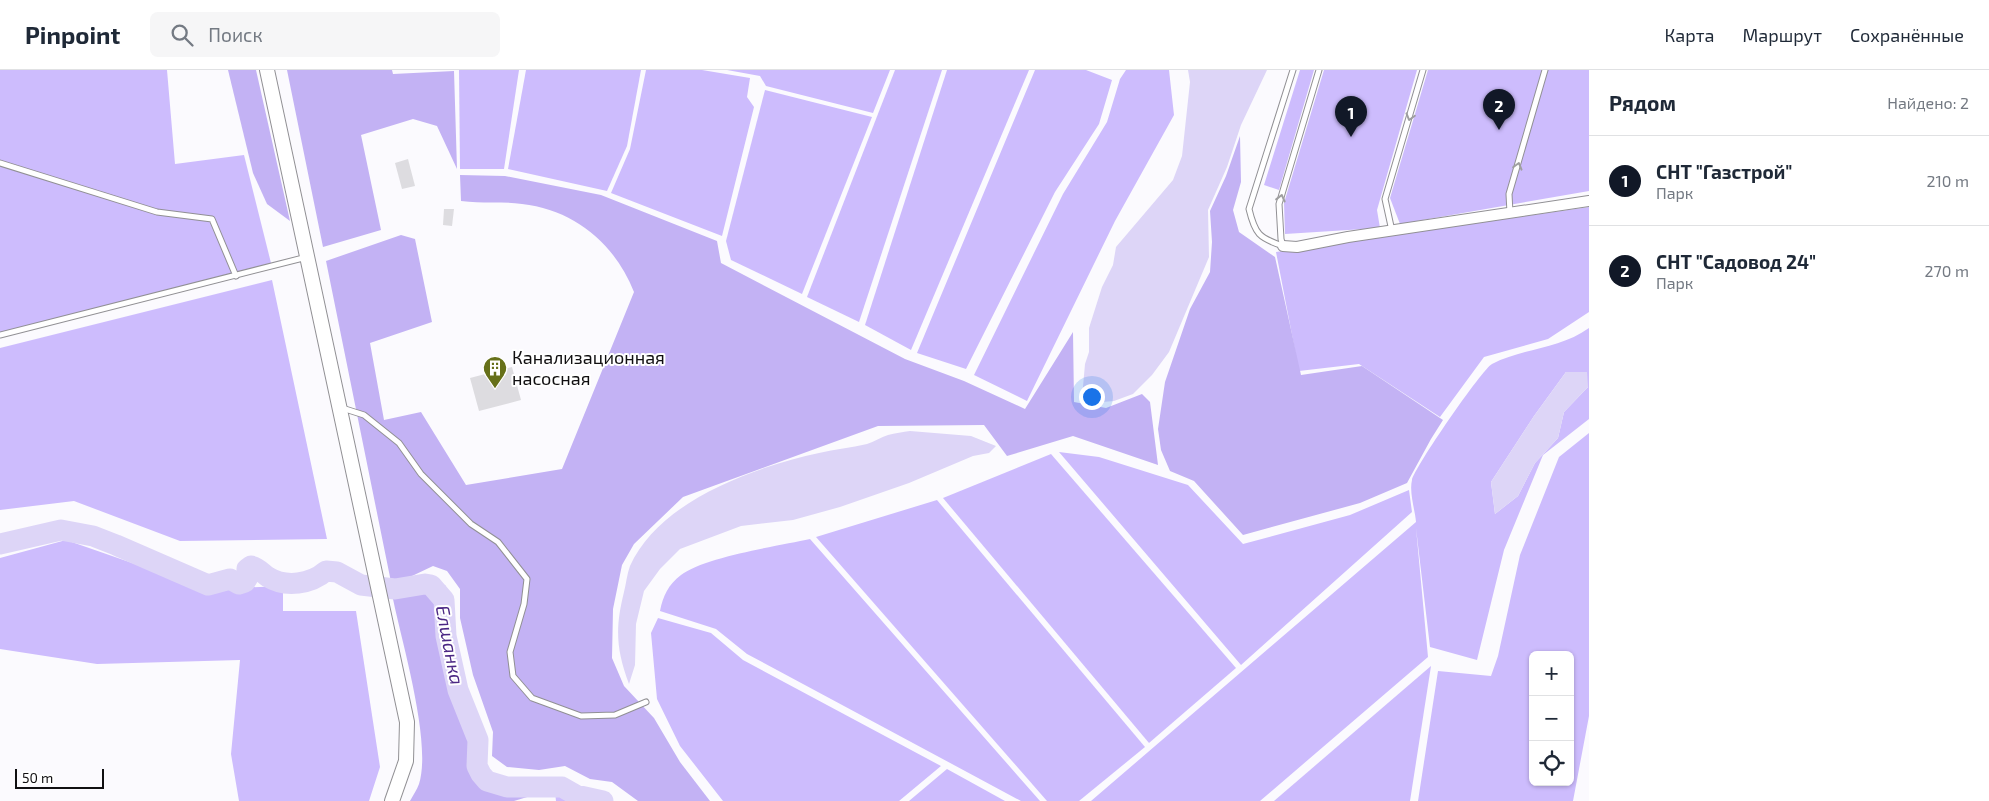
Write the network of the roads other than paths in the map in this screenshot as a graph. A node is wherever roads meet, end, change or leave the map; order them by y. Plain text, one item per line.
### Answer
1 (267, 70) edge
2 (1293, 70) edge
3 (1319, 70) edge
4 (1424, 70) edge
5 (1545, 70) edge
6 (0, 163) edge
7 (1589, 201) edge
8 (1510, 213) junction
9 (1392, 232) junction
10 (1284, 246) junction
11 (307, 257) junction
12 (236, 276) junction
13 (0, 335) edge
14 (339, 407) junction
15 (646, 702) dead end
16 (392, 801) edge

1 - 11 main road
2 - 10 lane
10 -> 3 lane
4 -> 9 lane
8 -> 5 lane
6 - 12 lane
7 - 8 street
8 - 9 street
9 - 10 street
11 - 12 lane
11 - 14 main road
12 - 13 lane
14 - 15 lane
14 - 16 main road

